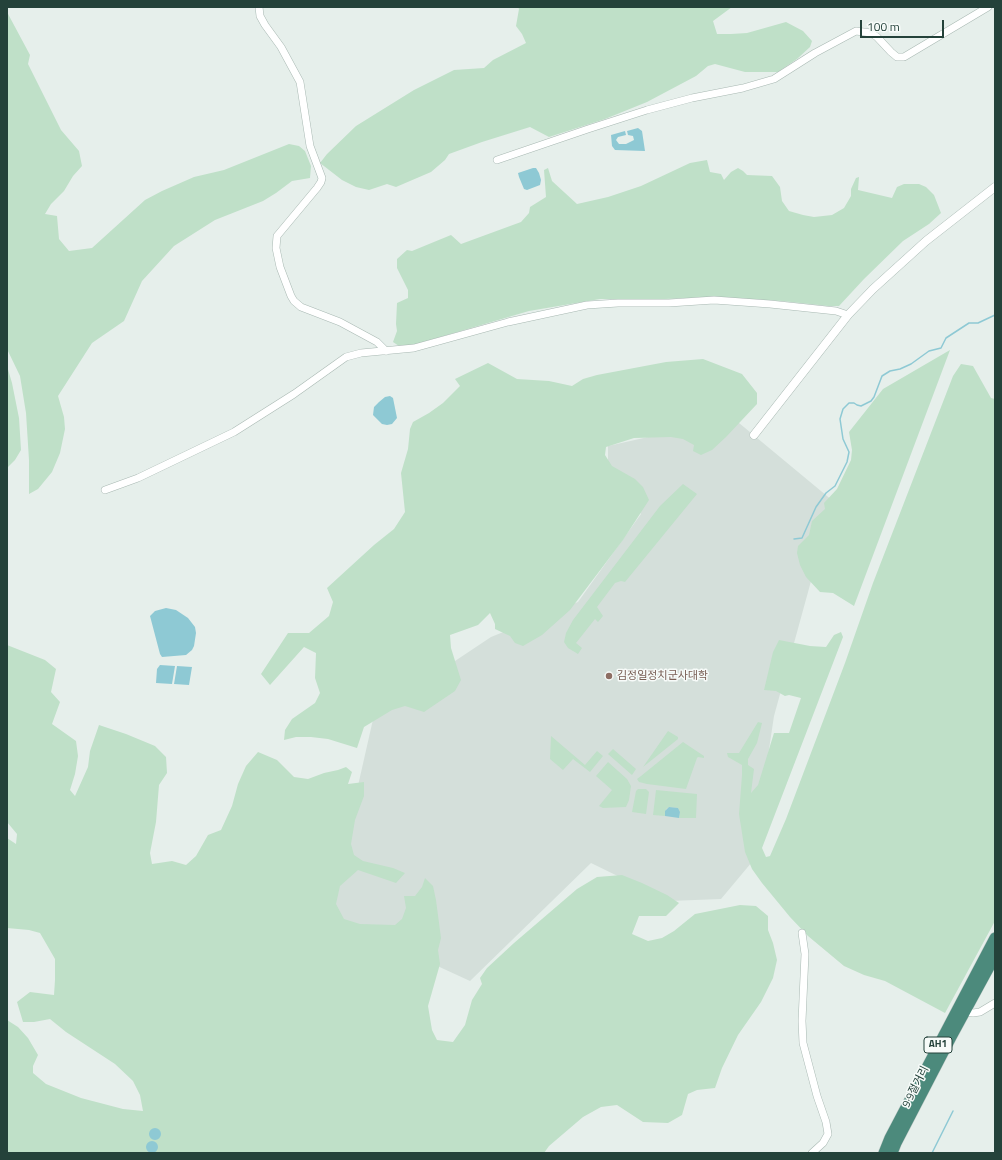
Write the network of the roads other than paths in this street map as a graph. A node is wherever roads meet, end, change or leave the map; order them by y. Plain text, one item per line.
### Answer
1 (259, 7) edge
2 (988, 7) edge
3 (497, 160) dead end
4 (995, 187) edge
5 (848, 314) junction
6 (386, 351) junction
7 (754, 435) dead end
8 (105, 490) dead end
9 (802, 933) dead end
10 (995, 938) edge
11 (995, 956) edge
12 (995, 1003) edge
13 (964, 1012) junction
14 (812, 1153) edge
15 (884, 1153) edge
16 (892, 1153) edge

1 - 6 street
2 - 3 street
4 - 5 street
5 - 6 street
5 - 7 street
6 - 8 street
9 - 14 street
10 - 15 highway, 9·9절거리 / AH1
11 - 13 highway, 9·9절거리 / AH1
12 - 13 street
13 - 16 highway, 9·9절거리 / AH1

